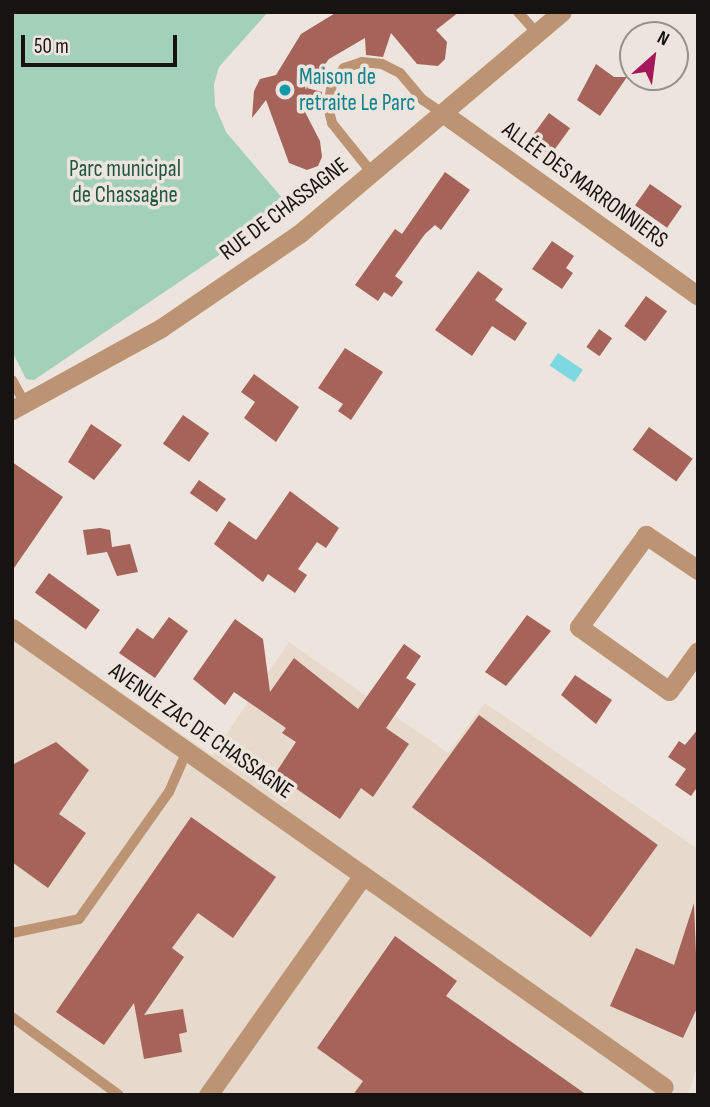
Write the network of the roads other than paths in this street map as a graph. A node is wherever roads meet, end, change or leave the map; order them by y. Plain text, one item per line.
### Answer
1 (518, 12) edge
2 (562, 12) edge
3 (538, 34) junction
4 (444, 114) junction
5 (372, 173) junction
6 (698, 296) edge
7 (12, 380) edge
8 (18, 407) edge
9 (698, 570) edge
10 (12, 628) edge
11 (698, 651) edge
12 (187, 751) junction
13 (362, 875) junction
14 (12, 933) edge
15 (12, 1017) edge
16 (664, 1087) dead end
17 (119, 1095) edge
18 (208, 1095) edge

1 - 3 lane
2 - 3 street, RUE DE CHASSAGNE
3 - 4 street, RUE DE CHASSAGNE
4 - 5 street, RUE DE CHASSAGNE
4 - 5 lane
4 - 6 street, ALLÉE DES MARRONNIERS
5 - 8 street, RUE DE CHASSAGNE
7 - 8 lane
9 - 11 street
10 - 12 street, AVENUE ZAC DE CHASSAGNE
12 - 13 street, AVENUE ZAC DE CHASSAGNE
12 - 14 lane
13 - 16 street, AVENUE ZAC DE CHASSAGNE
13 - 18 street
15 - 17 lane

